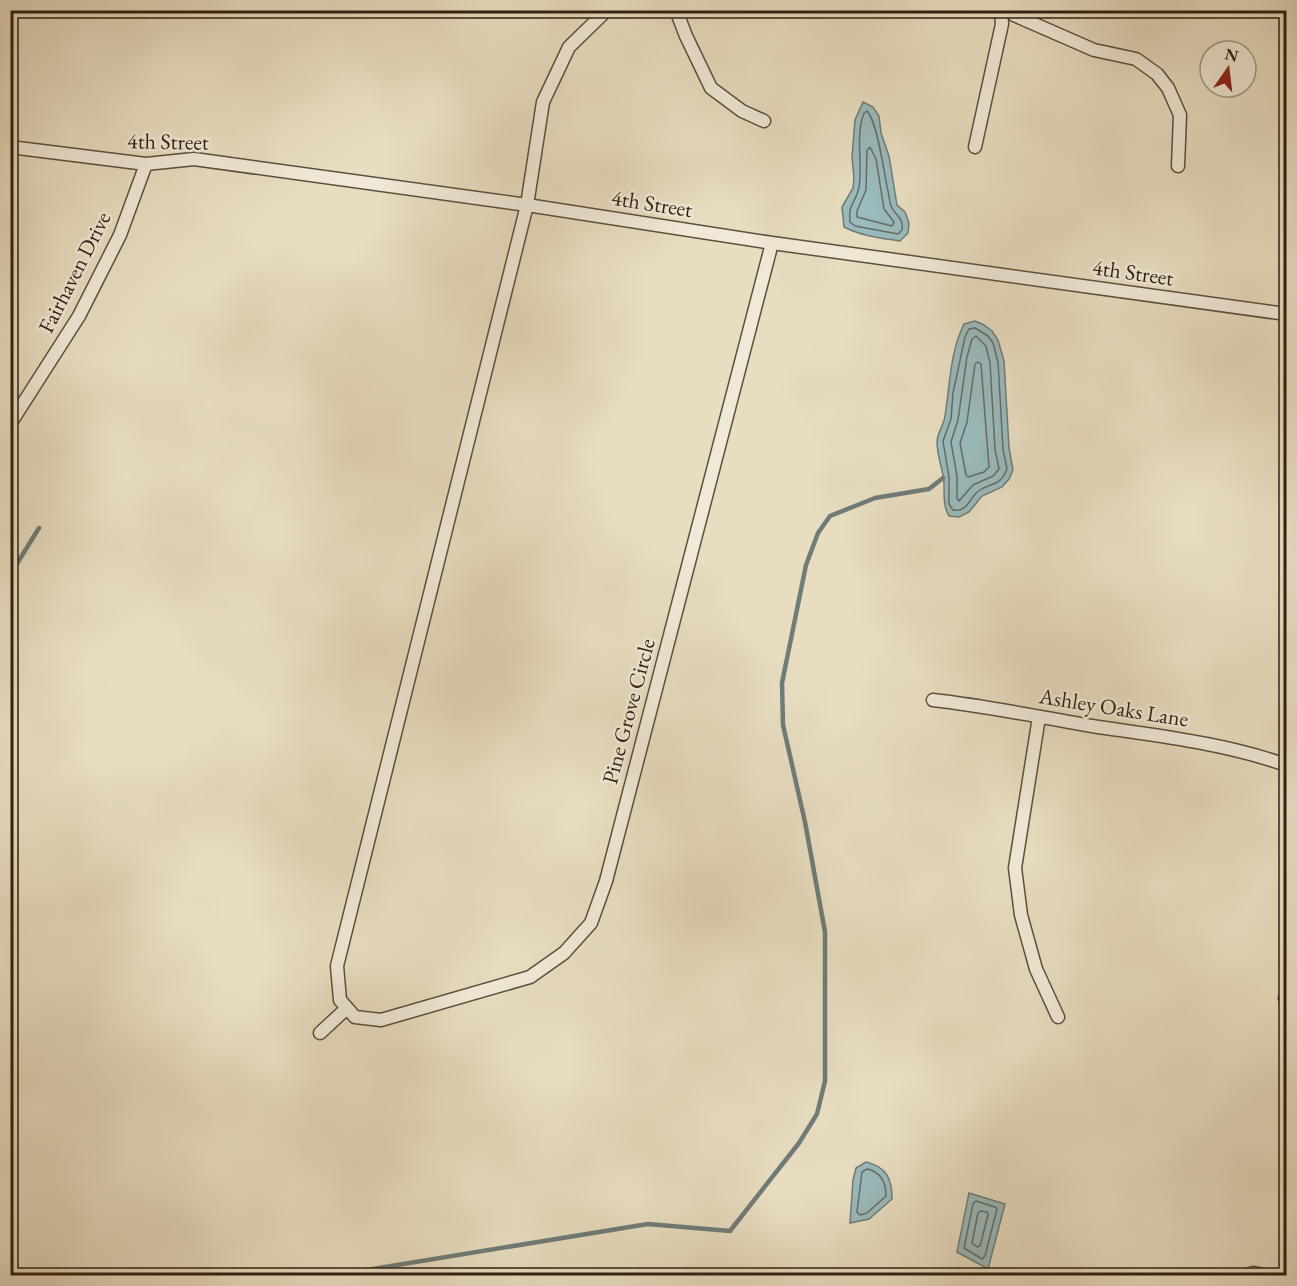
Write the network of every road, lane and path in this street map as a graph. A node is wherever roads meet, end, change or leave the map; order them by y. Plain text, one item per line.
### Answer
1 (607, 10) edge
2 (676, 10) edge
3 (1001, 10) edge
4 (1009, 10) edge
5 (764, 121) dead end
6 (10, 147) edge
7 (975, 147) dead end
8 (146, 164) junction
9 (1178, 166) dead end
10 (527, 205) junction
11 (772, 243) junction
12 (1287, 314) edge
13 (10, 424) edge
14 (933, 700) dead end
15 (1039, 717) junction
16 (1287, 765) edge
17 (347, 1008) junction
18 (1058, 1017) dead end
19 (320, 1033) dead end
20 (1287, 1274) edge
21 (1230, 1275) edge

1 - 10 street
2 - 5 street
3 - 7 street
4 - 9 street
6 - 8 street, 4th Street
8 - 10 street, 4th Street
8 - 13 street, Fairhaven Drive
10 - 11 street, 4th Street
10 - 17 street
11 - 12 street, 4th Street
11 - 17 street, Pine Grove Circle
14 - 15 street, Ashley Oaks Lane
15 - 16 street, Ashley Oaks Lane
15 - 18 street
17 - 19 street
20 - 21 lane

